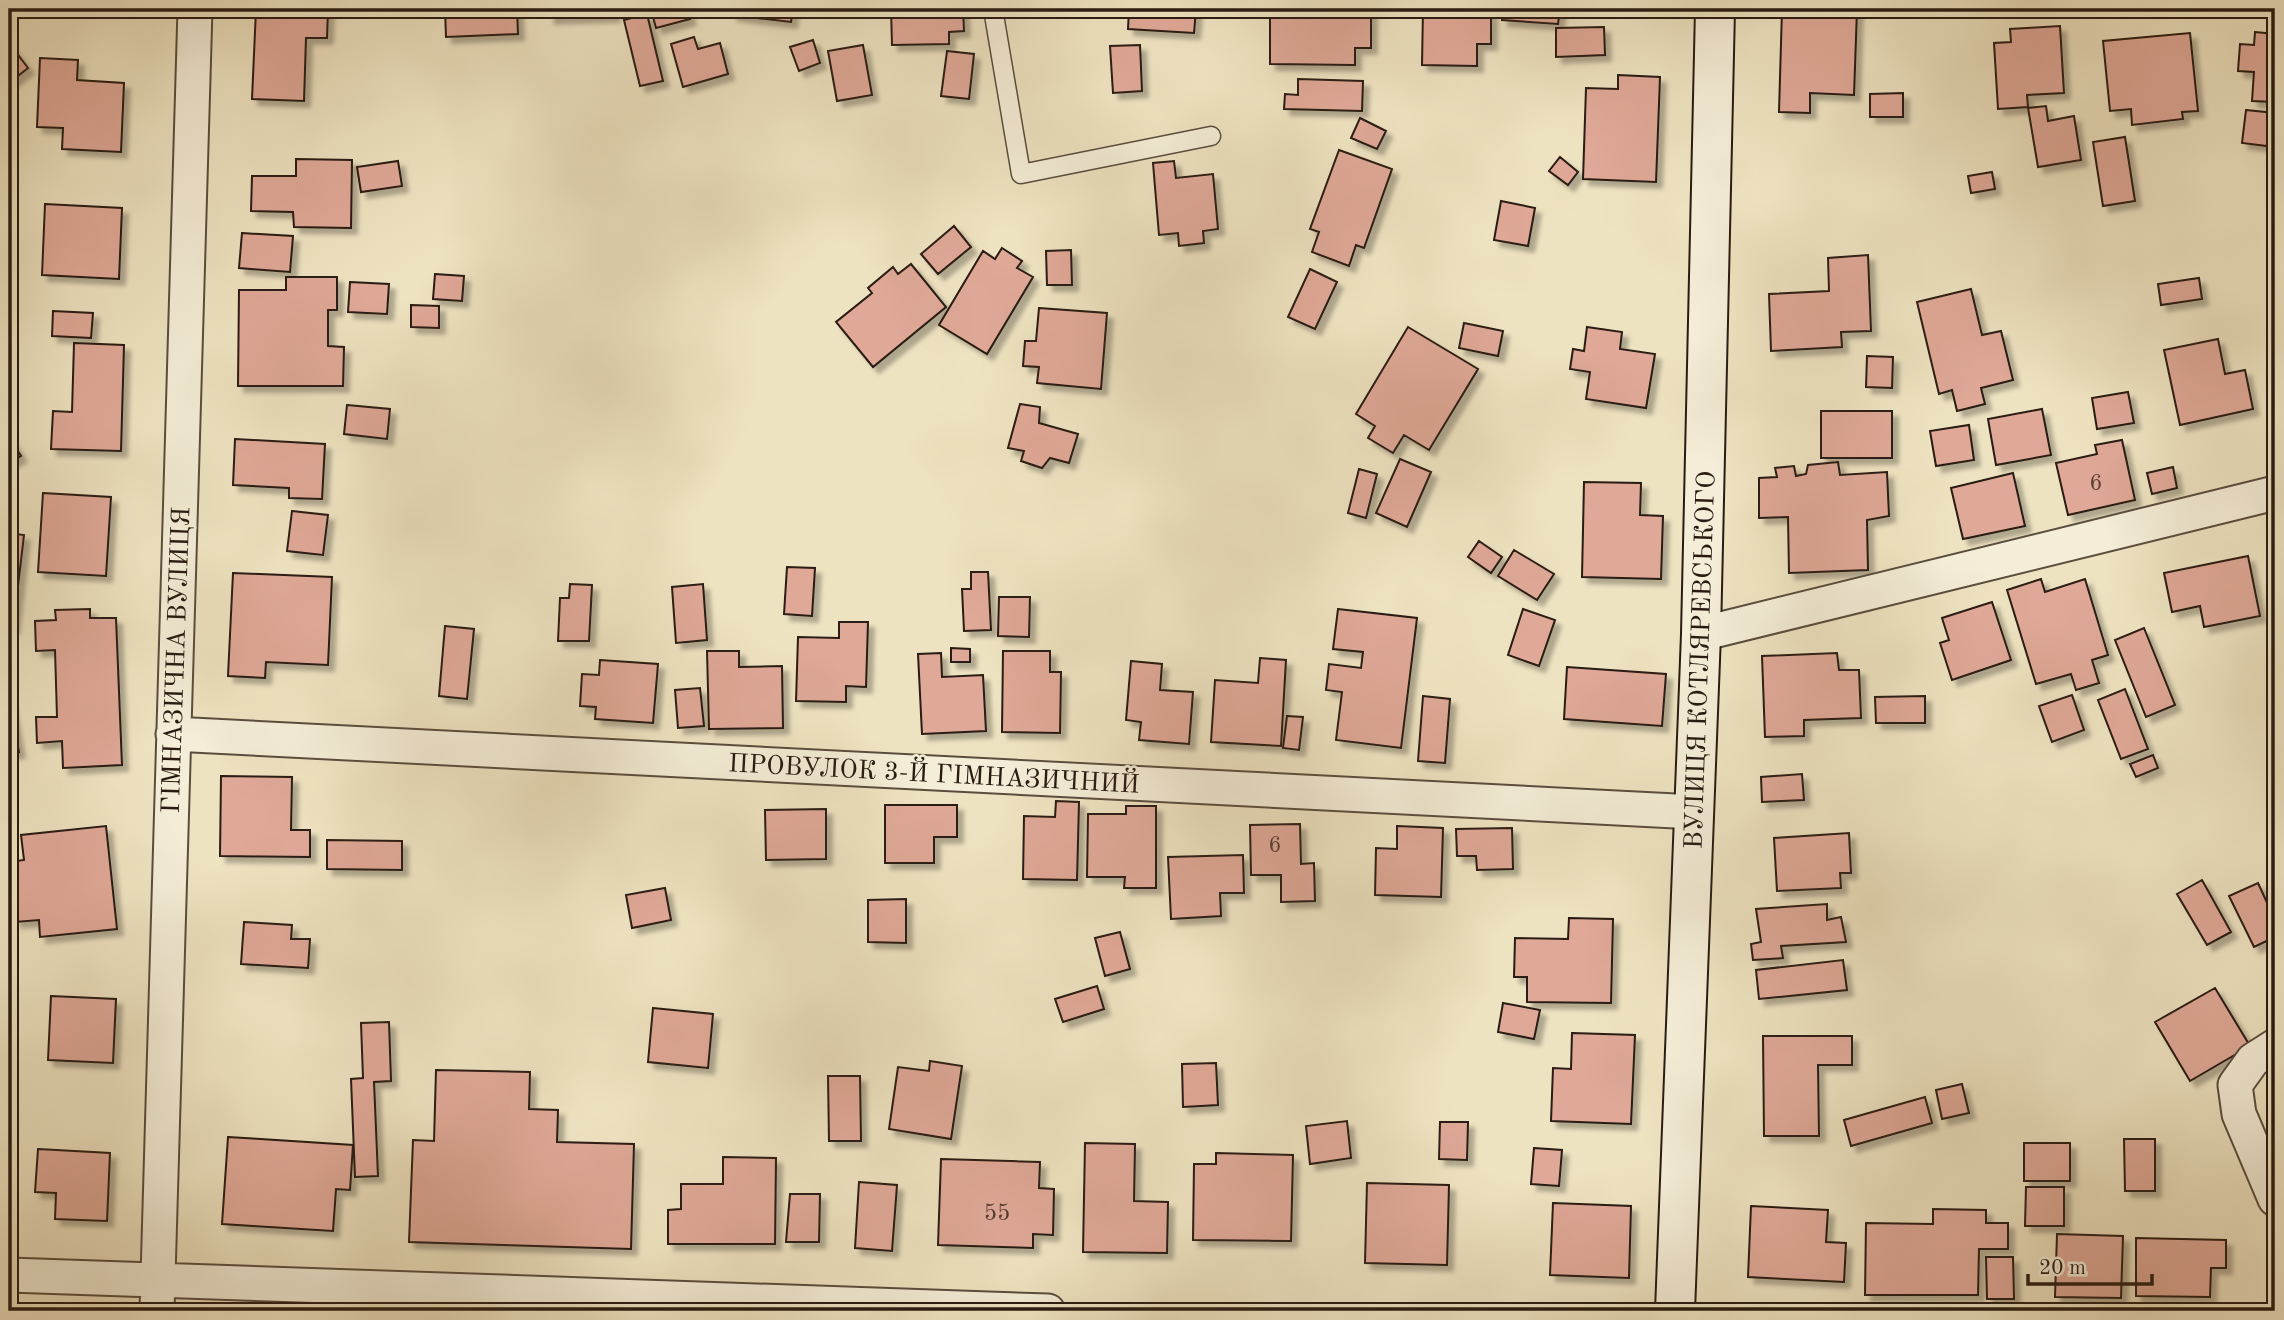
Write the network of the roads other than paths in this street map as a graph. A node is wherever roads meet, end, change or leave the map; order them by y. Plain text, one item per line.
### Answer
1 (195, 9) edge
2 (993, 9) edge
3 (1715, 9) edge
4 (1210, 136) dead end
5 (2275, 493) edge
6 (1702, 634) junction
7 (173, 734) junction
8 (1695, 812) junction
9 (2275, 1046) edge
10 (2275, 1199) edge
11 (9, 1275) edge
12 (157, 1296) edge
13 (1048, 1311) edge
14 (1675, 1311) edge

1 - 7 street, ГІМНАЗИЧНА ВУЛИЦЯ
2 - 4 lane
3 - 6 main road, ВУЛИЦЯ КОТЛЯРЕВСЬКОГО
5 - 6 street
6 - 8 main road, ВУЛИЦЯ КОТЛЯРЕВСЬКОГО
7 - 8 street, ПРОВУЛОК 3-Й ГІМНАЗИЧНИЙ
7 - 12 street, ГІМНАЗИЧНА ВУЛИЦЯ
8 - 14 main road, ВУЛИЦЯ КОТЛЯРЕВСЬКОГО
9 - 10 street
11 - 12 street
12 - 13 street

